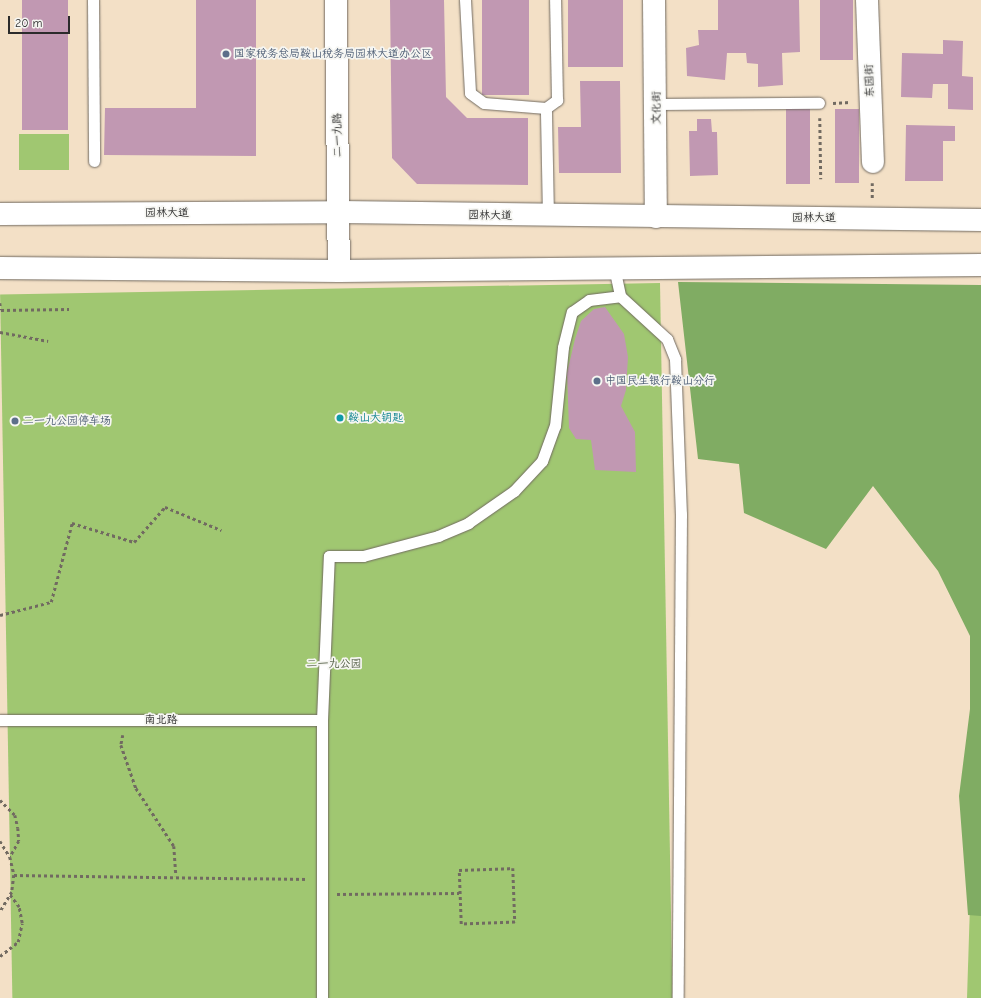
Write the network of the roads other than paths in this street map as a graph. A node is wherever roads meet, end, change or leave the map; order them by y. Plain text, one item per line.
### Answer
1 (93, 0) edge
2 (336, 0) edge
3 (465, 0) edge
4 (555, 0) edge
5 (654, 0) edge
6 (867, 0) edge
7 (819, 103) road end
8 (657, 104) junction
9 (546, 108) junction
10 (94, 161) dead end
11 (873, 162) road end
12 (340, 212) junction
13 (0, 214) edge
14 (548, 217) junction
15 (656, 217) junction
16 (981, 220) edge
17 (981, 265) edge
18 (0, 268) edge
19 (614, 268) junction
20 (339, 271) junction
21 (620, 296) junction
22 (0, 720) edge
23 (322, 720) junction
24 (322, 998) edge
25 (678, 998) edge

1 - 10 lane
2 - 12 main road, 二一九路
3 - 9 lane
4 - 9 lane
5 - 8 main road, 文化街
6 - 11 main road, 东园街
7 - 8 lane
8 - 15 main road, 文化街
9 - 14 lane
12 - 13 main road, 园林大道
12 - 14 main road, 园林大道
12 - 20 main road, 二一九路
14 - 15 main road, 园林大道
15 - 16 main road, 园林大道
17 - 19 main road
18 - 20 main road
19 - 20 main road
19 - 21 lane
21 - 23 lane
21 - 25 lane
22 - 23 lane, 南北路
23 - 24 lane

